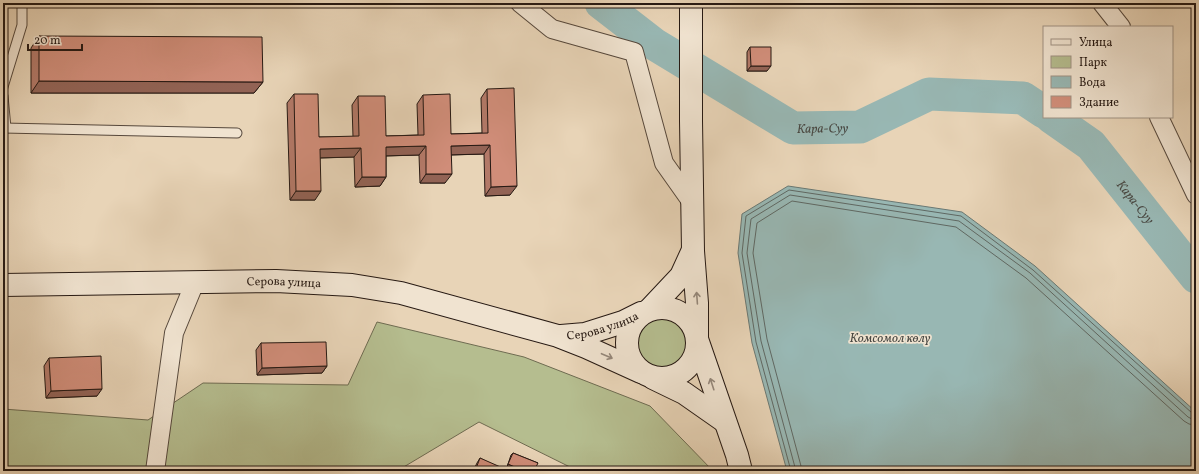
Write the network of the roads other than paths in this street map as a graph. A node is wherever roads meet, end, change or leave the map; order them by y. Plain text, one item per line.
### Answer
1 (22, 3) edge
2 (520, 3) edge
3 (1102, 3) edge
4 (691, 4) edge
5 (1120, 26) edge
6 (3, 87) edge
7 (3, 96) edge
8 (1159, 118) edge
9 (5, 128) edge
10 (237, 133) dead end
11 (1196, 195) edge
12 (693, 204) junction
13 (693, 251) junction
14 (195, 282) junction
15 (3, 285) edge
16 (647, 310) junction
17 (558, 336) junction
18 (697, 338) junction
19 (647, 375) junction
20 (724, 420) junction
21 (155, 471) edge
22 (741, 471) edge

1 - 6 lane
2 - 12 street
3 - 5 street
4 - 12 main road
7 - 9 lane
8 - 11 street
9 - 10 lane
12 - 13 main road
13 - 16 main road
18 -> 13 main road
14 - 15 main road, Серова улица
14 - 17 main road, Серова улица
14 - 21 street
16 - 17 main road, Серова улица
16 - 18 main road
16 - 19 main road
17 -> 19 main road, Серова улица
18 - 19 main road
20 -> 18 main road
19 - 20 main road, Серова улица
20 - 22 main road

